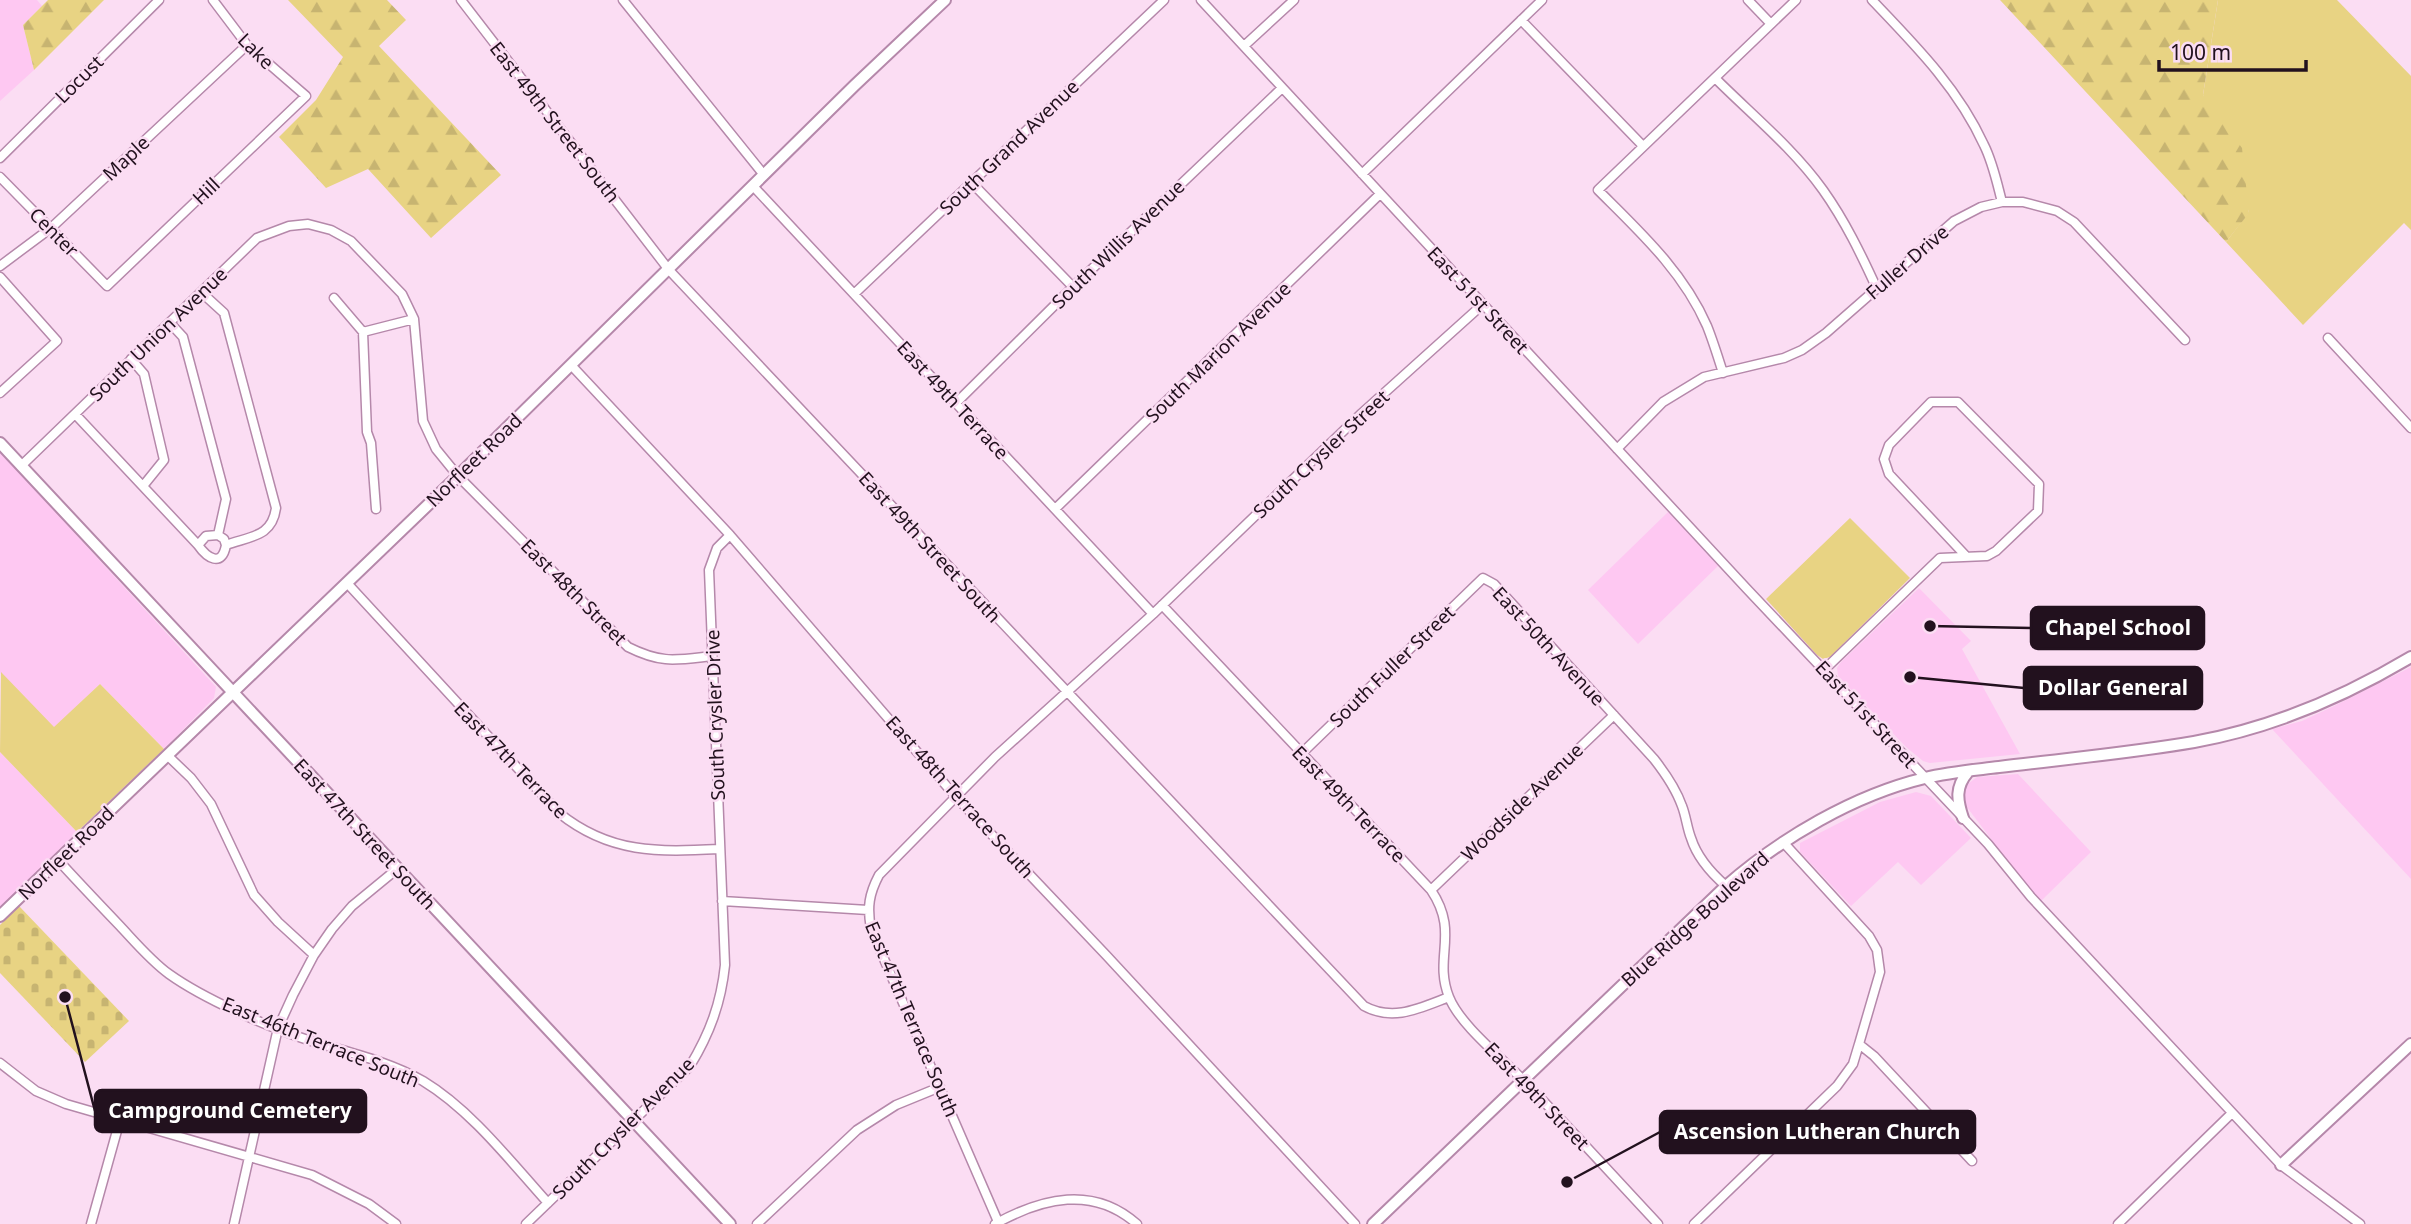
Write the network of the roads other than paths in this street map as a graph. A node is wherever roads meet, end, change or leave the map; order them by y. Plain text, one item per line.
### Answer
1 (159, 0) edge
2 (213, 0) edge
3 (461, 0) edge
4 (945, 0) edge
5 (1164, 0) edge
6 (1201, 0) edge
7 (1294, 0) edge
8 (1542, 0) edge
9 (1748, 0) edge
10 (1796, 0) edge
11 (1872, 0) edge
12 (626, 1) edge
13 (1521, 20) junction
14 (1771, 24) junction
15 (247, 45) junction
16 (1244, 46) junction
17 (1714, 78) junction
18 (1282, 88) junction
19 (306, 96) joint
20 (1643, 146) junction
21 (0, 158) edge
22 (1362, 174) junction
23 (764, 175) junction
24 (0, 177) edge
25 (972, 183) junction
26 (753, 186) junction
27 (1380, 194) junction
28 (2003, 202) junction
29 (51, 228) junction
30 (1, 263) edge
31 (669, 270) junction
32 (0, 277) edge
33 (107, 286) joint
34 (1073, 287) junction
35 (1877, 289) junction
36 (201, 292) junction
37 (854, 294) junction
38 (334, 298) dead end
39 (1482, 305) junction
40 (414, 319) junction
41 (170, 323) junction
42 (363, 332) junction
43 (2328, 338) dead end
44 (2185, 340) dead end
45 (131, 359) junction
46 (571, 365) junction
47 (1723, 373) junction
48 (0, 393) edge
49 (956, 403) junction
50 (75, 414) junction
51 (2411, 428) edge
52 (0, 443) edge
53 (1617, 449) junction
54 (21, 466) junction
55 (458, 476) junction
56 (143, 486) junction
57 (376, 509) dead end
58 (1055, 509) junction
59 (218, 535) junction
60 (730, 535) junction
61 (198, 545) junction
62 (226, 545) junction
63 (1965, 555) junction
64 (1483, 578) joint
65 (347, 583) junction
66 (1162, 605) junction
67 (1153, 614) junction
68 (712, 656) junction
69 (2411, 657) edge
70 (1824, 670) junction
71 (1067, 692) junction
72 (233, 693) junction
73 (1614, 715) junction
74 (1301, 754) junction
75 (168, 756) junction
76 (1968, 772) junction
77 (1926, 778) junction
78 (956, 797) junction
79 (1963, 818) junction
80 (1783, 842) junction
81 (720, 849) junction
82 (58, 860) junction
83 (397, 869) junction
84 (1726, 886) junction
85 (1431, 890) junction
86 (722, 901) junction
87 (868, 910) junction
88 (0, 916) edge
89 (314, 955) junction
90 (1449, 997) junction
91 (278, 1028) junction
92 (1859, 1044) junction
93 (2411, 1044) edge
94 (0, 1063) edge
95 (1522, 1079) junction
96 (940, 1087) junction
97 (2232, 1113) junction
98 (120, 1120) junction
99 (634, 1122) junction
100 (249, 1155) junction
101 (1972, 1161) dead end
102 (2281, 1165) junction
103 (548, 1203) junction
104 (997, 1223) edge
105 (91, 1224) edge
106 (234, 1224) edge
107 (396, 1224) edge
108 (526, 1224) edge
109 (730, 1224) edge
110 (757, 1224) edge
111 (1137, 1224) edge
112 (1355, 1224) edge
113 (1373, 1224) edge
114 (1658, 1224) edge
115 (1694, 1224) edge
116 (2118, 1224) edge
117 (2360, 1224) edge

1 - 21 street, Locust
2 - 15 street, Lake
3 - 31 street, East 49th Street South
4 - 23 street, Norfleet Road
5 - 25 street, South Grand Avenue
6 - 16 street
7 - 16 street
8 - 13 street
9 - 14 street
10 - 14 street
11 - 28 street
12 - 23 street
13 - 20 street
13 - 22 street
14 - 17 street
15 - 19 street, Lake
15 - 29 street, Maple
16 - 18 street
17 - 20 street
17 - 35 street
18 - 22 street
18 - 34 street, South Willis Avenue
19 - 33 street, Hill
20 - 47 street
22 - 27 street, East 51st Street
23 - 26 street, Norfleet Road
24 - 29 street, Center
25 - 34 street
25 - 37 street, South Grand Avenue
26 - 31 street, Norfleet Road
26 - 37 street, East 49th Terrace
27 - 39 street, East 51st Street
27 - 58 street, South Marion Avenue
28 - 35 street, Fuller Drive
28 - 44 street, Fuller Drive
29 - 30 street, Maple
29 - 33 street, Center
31 - 46 street, Norfleet Road
31 - 71 street, East 49th Street South
32 - 48 street
34 - 49 street, South Willis Avenue
35 - 47 street, Fuller Drive
36 - 40 street, South Union Avenue
36 - 41 street, South Union Avenue
36 - 62 street
37 - 49 street, East 49th Terrace
38 - 42 street
39 - 53 street, East 51st Street
39 - 66 street, South Crysler Street
40 - 42 street
40 - 55 street, East 48th Street
41 - 45 street, South Union Avenue
41 - 59 street
42 - 57 street
43 - 51 street
45 - 50 street, South Union Avenue
45 - 56 street
46 - 55 street, Norfleet Road
46 - 60 street, East 48th Terrace South
47 - 53 street, Fuller Drive
49 - 58 street, East 49th Terrace
50 - 54 street, South Union Avenue
50 - 56 street
52 - 54 street, East 47th Street South
53 - 70 street, East 51st Street
54 - 72 street, East 47th Street South
55 - 65 street, Norfleet Road
55 - 68 street, East 48th Street
56 - 61 street
58 - 67 street, East 49th Terrace
59 - 61 street
59 - 62 street
60 - 68 street, South Crysler Drive
60 - 78 street, East 48th Terrace South
61 - 62 street
63 - 63 street
63 - 70 street
64 - 73 street, East 50th Avenue
64 - 74 street, South Fuller Street
65 - 72 street, Norfleet Road
65 - 81 street, East 47th Terrace
66 - 67 street
66 - 74 street, East 49th Terrace
67 - 71 street
68 - 81 street, South Crysler Drive
69 - 76 street, Blue Ridge Boulevard
70 - 77 street, East 51st Street
71 - 78 street
71 - 90 street, East 49th Street South
72 - 75 street, Norfleet Road
72 - 83 street, East 47th Street South
73 - 84 street, East 50th Avenue
73 - 85 street, Woodside Avenue
74 - 85 street, East 49th Terrace
75 - 82 street, Norfleet Road
75 - 89 street
76 - 77 street, Blue Ridge Boulevard
76 - 79 street
77 - 79 street, East 51st Street
77 - 80 street, Blue Ridge Boulevard
78 - 87 street
78 - 112 street, East 48th Terrace South
79 - 97 street, East 51st Street
80 - 84 street, Blue Ridge Boulevard
80 - 92 street
81 - 86 street, South Crysler Drive
82 - 88 street, Norfleet Road
82 - 91 street, East 46th Terrace South
83 - 89 street
83 - 99 street, East 47th Street South
84 - 95 street, Blue Ridge Boulevard
85 - 90 street, East 49th Terrace
86 - 87 street, East 47th Terrace South
86 - 99 street, South Crysler Avenue
87 - 96 street, East 47th Terrace South
89 - 91 street
90 - 95 street, East 49th Street
91 - 100 street
91 - 103 street, East 46th Terrace South
92 - 101 street
92 - 115 street
93 - 102 street
94 - 98 street
95 - 113 street, Blue Ridge Boulevard
95 - 114 street, East 49th Street
96 - 104 street, East 47th Terrace South
96 - 110 street
97 - 102 street, East 51st Street
97 - 116 street
98 - 100 street
98 - 105 street
99 - 103 street, South Crysler Avenue
99 - 109 street, East 47th Street South
100 - 106 street
100 - 107 street
102 - 117 street, East 51st Street
103 - 108 street, South Crysler Avenue
104 - 111 street

